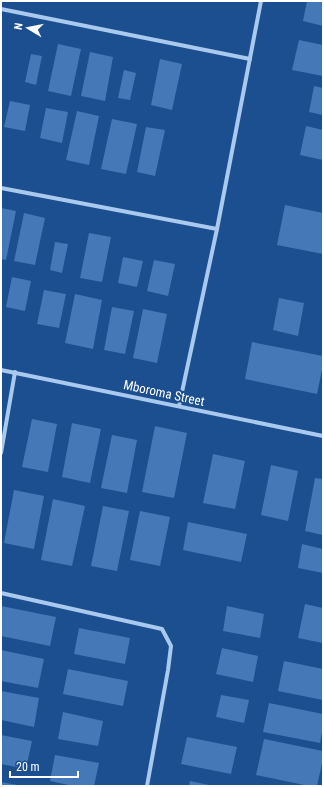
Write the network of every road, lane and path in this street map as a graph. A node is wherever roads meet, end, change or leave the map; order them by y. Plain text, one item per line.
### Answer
1 (261, 1) edge
2 (1, 9) edge
3 (250, 59) junction
4 (1, 188) edge
5 (217, 229) junction
6 (1, 370) edge
7 (15, 372) junction
8 (179, 406) junction
9 (323, 436) edge
10 (1, 453) edge
11 (1, 593) edge
12 (147, 786) edge

1 - 3 street
2 - 3 street
3 - 5 street
4 - 5 street
5 - 8 street
6 - 7 street, Mboroma Street
7 - 8 street, Mboroma Street
7 - 10 street
8 - 9 street, Mboroma Street
11 - 12 street

